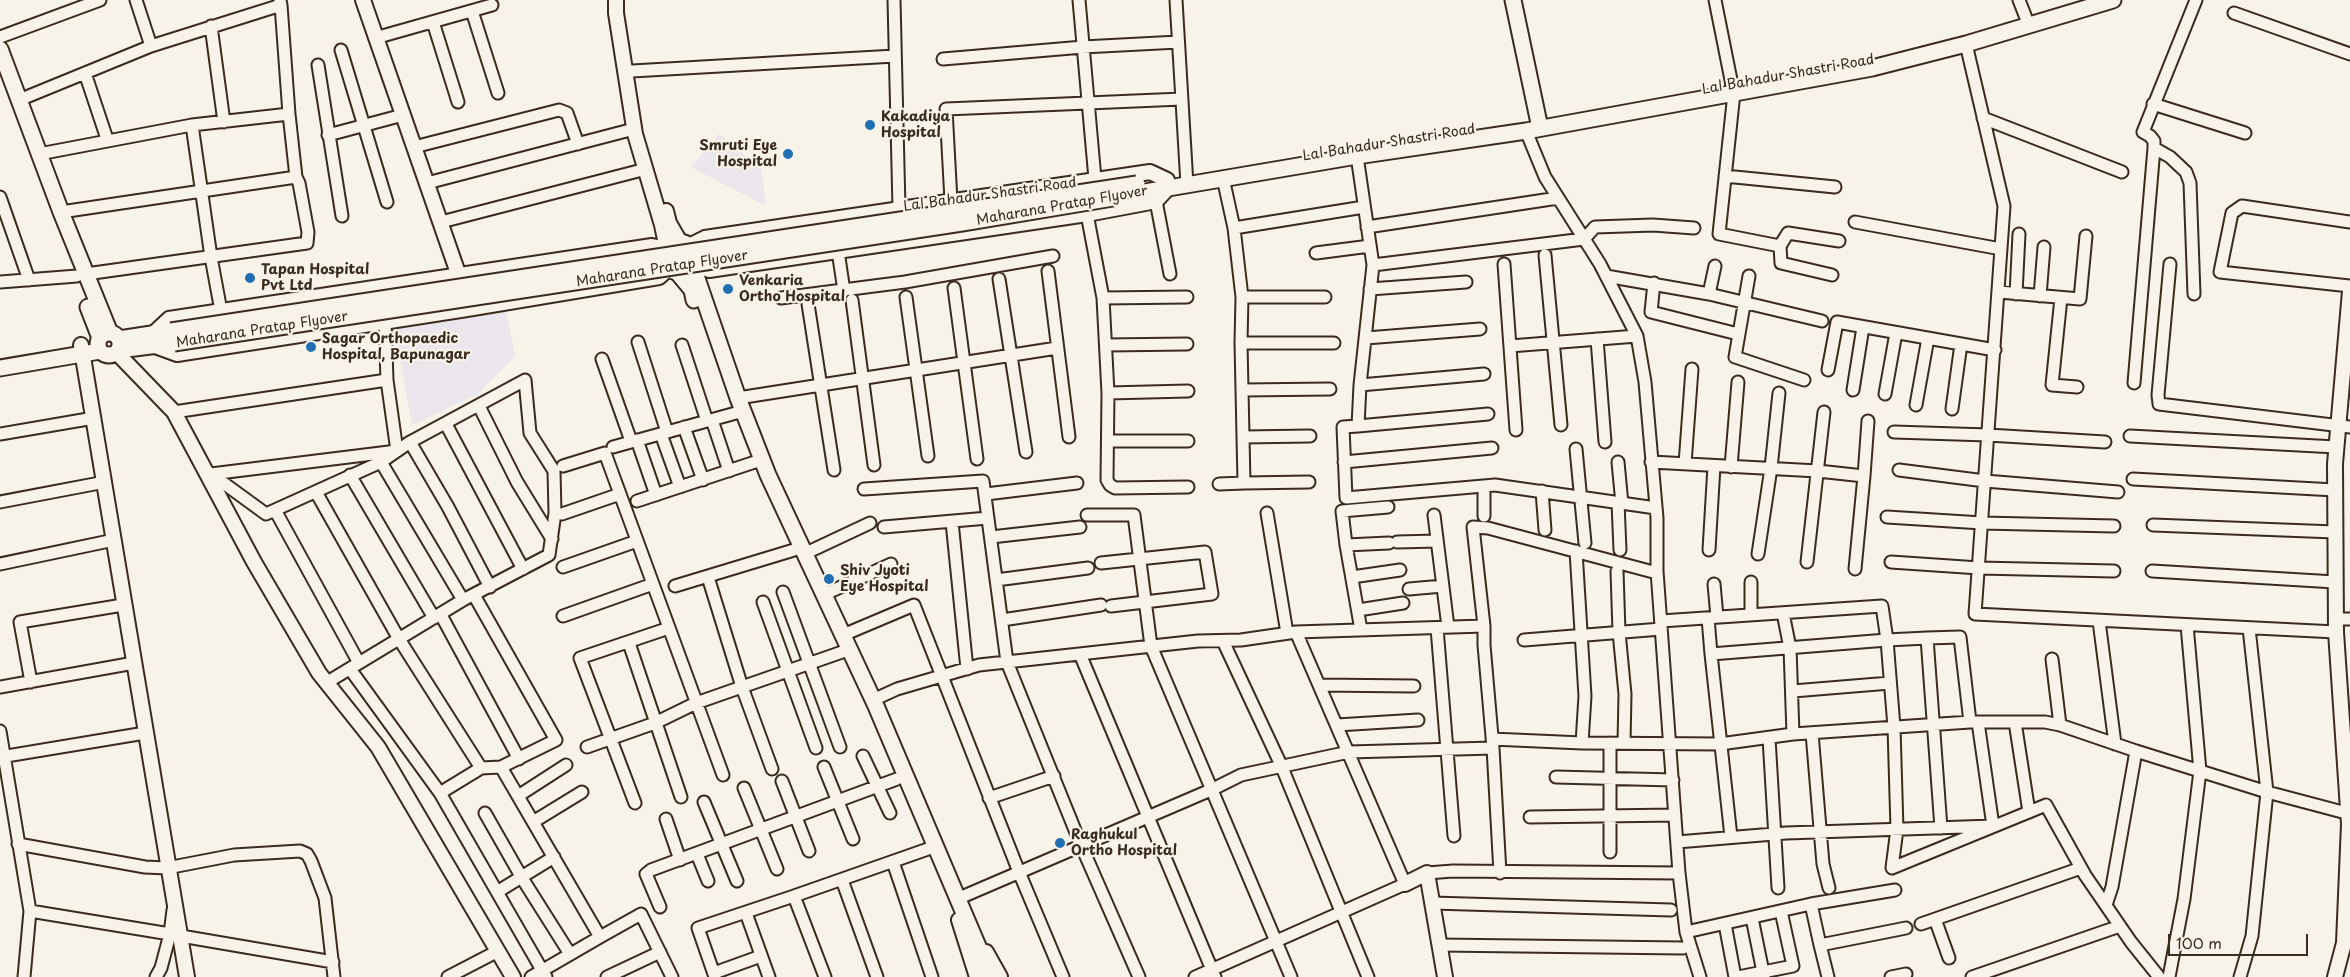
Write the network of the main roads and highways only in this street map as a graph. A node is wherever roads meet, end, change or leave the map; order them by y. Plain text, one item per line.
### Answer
1 (1514, 0) edge
2 (2085, 0) edge
3 (2114, 0) edge
4 (0, 49) edge
5 (0, 73) edge
6 (1733, 89) junction
7 (1535, 126) junction
8 (1187, 181) junction
9 (1168, 184) joint
10 (692, 264) junction
11 (673, 270) junction
12 (82, 275) junction
13 (109, 344) junction
14 (82, 349) junction
15 (0, 359) edge
16 (0, 368) edge
17 (799, 552) junction
18 (870, 702) junction
19 (962, 919) junction
20 (987, 975) edge

1 - 7 main road
2 - 6 main road, Lal Bahadur Shastri Road
3 - 6 main road
4 - 12 main road
5 - 12 main road
6 - 7 main road, Lal Bahadur Shastri Road
7 - 8 main road, Lal Bahadur Shastri Road
7 - 8 main road
8 - 9 main road, Lal Bahadur Shastri Road
9 - 13 main road, Maharana Pratap Flyover, bridge
10 - 11 main road
10 - 11 main road
10 - 17 main road
11 - 17 main road
12 - 13 main road
13 - 14 main road, Maharana Pratap Flyover
14 - 15 main road
14 - 16 main road
17 - 18 main road
17 - 18 main road
18 - 19 main road
18 - 19 main road
19 - 20 main road

